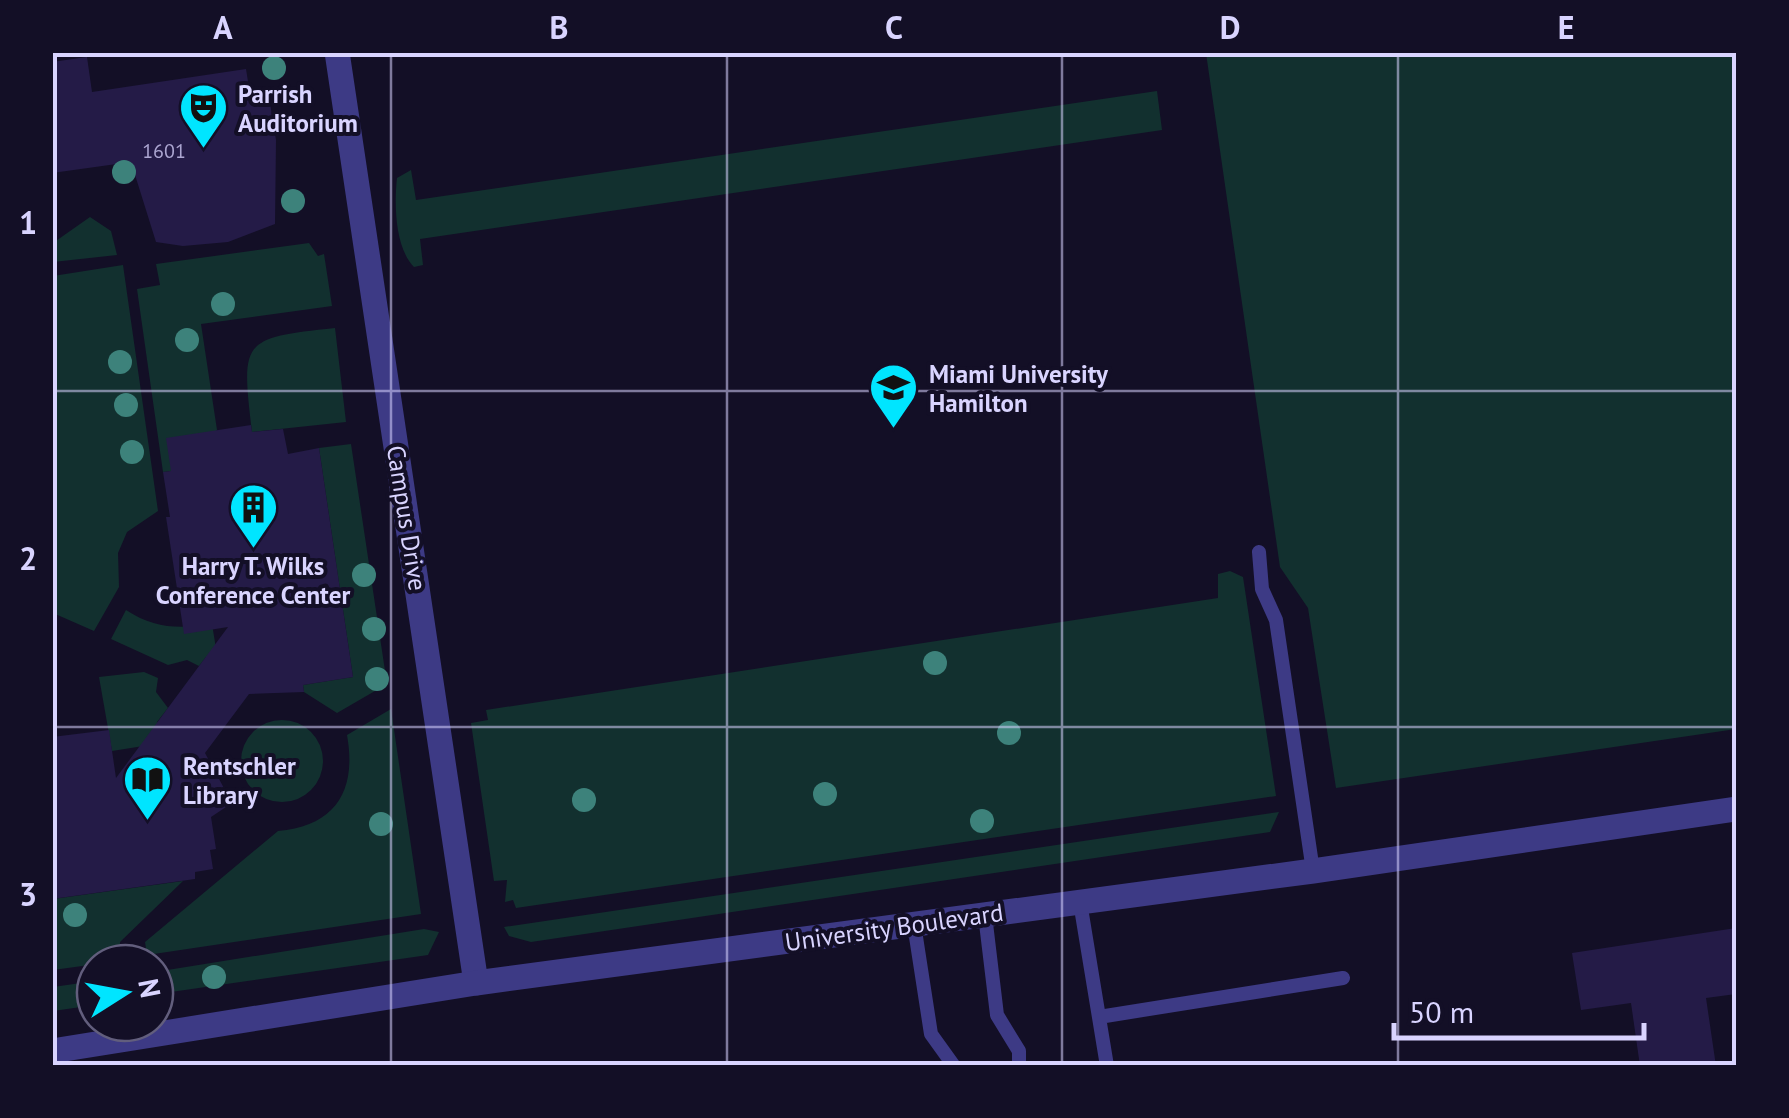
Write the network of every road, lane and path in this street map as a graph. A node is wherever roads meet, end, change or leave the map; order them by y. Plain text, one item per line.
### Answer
1 (338, 52) edge
2 (1259, 552) dead end
3 (1736, 809) edge
4 (1314, 871) junction
5 (1080, 902) junction
6 (985, 915) junction
7 (914, 924) junction
8 (1343, 978) dead end
9 (476, 983) junction
10 (1099, 1017) junction
11 (52, 1052) edge
12 (954, 1066) edge
13 (1019, 1066) edge
14 (1107, 1066) edge

1 - 9 street, Campus Drive
2 - 4 lane
3 - 4 street, University Boulevard
4 - 5 street, University Boulevard
5 - 6 street, University Boulevard
5 - 10 lane
6 - 7 street, University Boulevard
6 - 13 lane
7 - 9 street, University Boulevard
7 - 12 lane
8 - 10 lane
9 - 11 street, University Boulevard
10 - 14 lane

